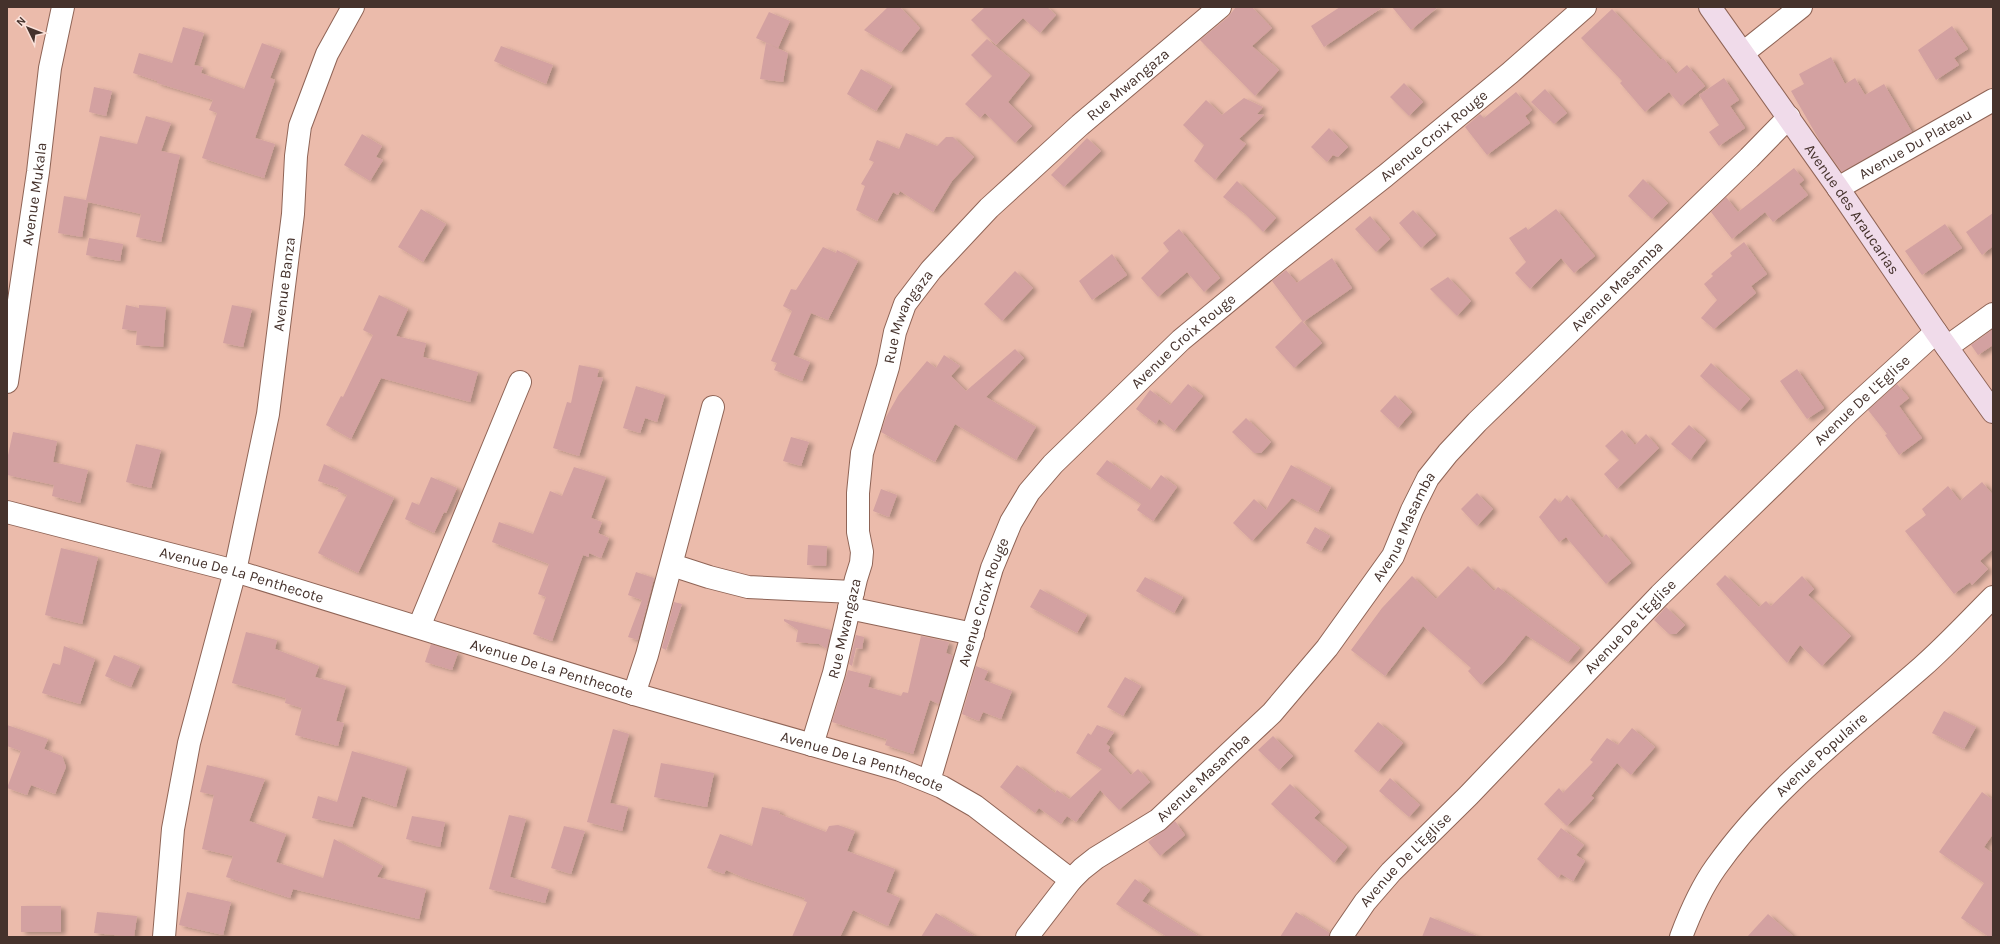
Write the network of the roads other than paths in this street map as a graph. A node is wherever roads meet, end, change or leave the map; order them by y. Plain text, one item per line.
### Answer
1 (63, 7) edge
2 (353, 7) edge
3 (1220, 7) edge
4 (1584, 7) edge
5 (1710, 7) edge
6 (1801, 7) edge
7 (1743, 53) junction
8 (1993, 100) edge
9 (1789, 117) junction
10 (1838, 188) junction
11 (1993, 314) edge
12 (1941, 340) junction
13 (7, 382) edge
14 (520, 382) dead end
15 (713, 407) dead end
16 (1993, 412) edge
17 (7, 512) edge
18 (672, 565) junction
19 (235, 571) junction
20 (1993, 597) edge
21 (851, 600) junction
22 (419, 627) junction
23 (973, 634) junction
24 (634, 694) junction
25 (812, 745) junction
26 (929, 781) junction
27 (1071, 880) junction
28 (164, 937) edge
29 (1027, 937) edge
30 (1341, 937) edge
31 (1681, 937) edge

1 - 13 street, Avenue Mukala
2 - 19 street, Avenue Banza
3 - 21 street, Rue Mwangaza
4 - 23 street, Avenue Croix Rouge
5 - 7 street, Avenue des Araucarias
6 - 7 street
7 - 9 street, Avenue des Araucarias
8 - 10 street, Avenue Du Plateau
9 - 10 street, Avenue des Araucarias
9 - 27 street, Avenue Masamba
10 - 12 street, Avenue des Araucarias
11 - 12 street, Avenue De L'Eglise
12 - 16 street, Avenue des Araucarias
12 - 30 street, Avenue De L'Eglise
14 - 22 street
15 - 18 street
17 - 19 street, Avenue De La Penthecote
18 - 21 street
18 - 24 street
19 - 22 street, Avenue De La Penthecote
19 - 28 street, Avenue Banza
20 - 31 street, Avenue Populaire
21 - 23 street
21 - 25 street, Rue Mwangaza
22 - 24 street, Avenue De La Penthecote
23 - 26 street, Avenue Croix Rouge
24 - 25 street, Avenue De La Penthecote
25 - 26 street, Avenue De La Penthecote
26 - 27 street, Avenue De La Penthecote
27 - 29 street, Avenue Masamba

